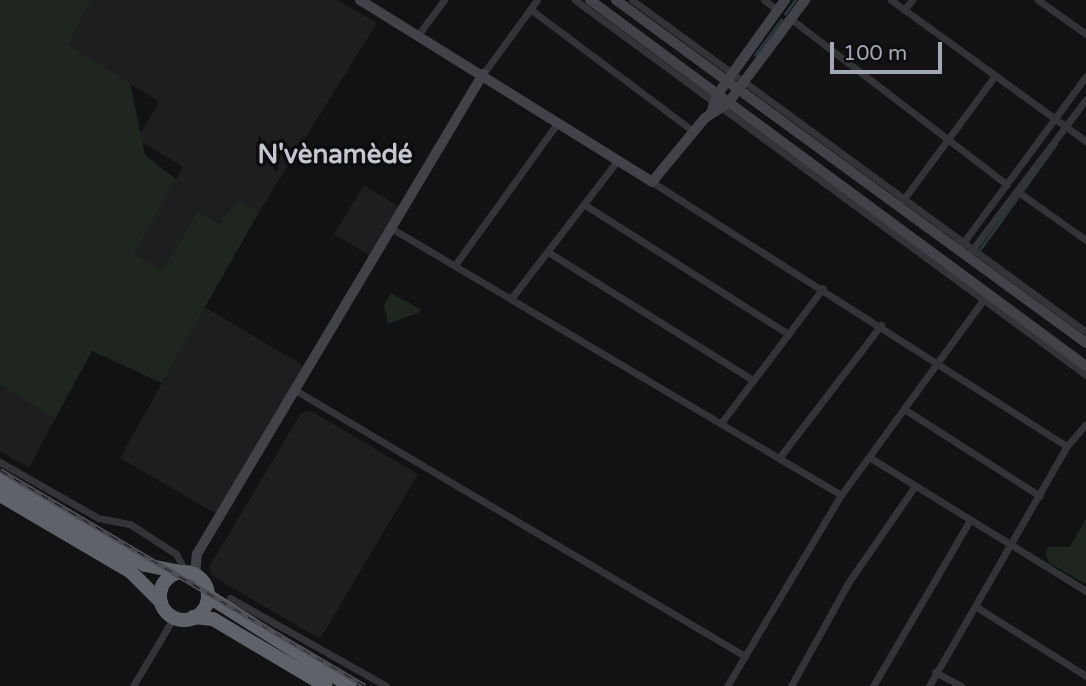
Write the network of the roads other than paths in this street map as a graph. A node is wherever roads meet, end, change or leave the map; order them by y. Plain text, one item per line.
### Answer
1 (360, 0) edge
2 (444, 0) edge
3 (537, 0) edge
4 (575, 0) edge
5 (590, 0) edge
6 (616, 0) edge
7 (632, 0) edge
8 (764, 0) edge
9 (786, 0) edge
10 (805, 0) edge
11 (891, 0) edge
12 (912, 0) edge
13 (1038, 0) edge
14 (530, 9) junction
15 (778, 10) junction
16 (904, 10) junction
17 (791, 19) junction
18 (1086, 34) edge
19 (418, 35) junction
20 (483, 74) junction
21 (994, 76) junction
22 (1086, 76) edge
23 (729, 78) junction
24 (741, 86) junction
25 (1086, 99) edge
26 (718, 105) junction
27 (1056, 119) junction
28 (558, 122) junction
29 (1066, 126) junction
30 (693, 131) junction
31 (947, 141) junction
32 (1086, 141) edge
33 (617, 162) junction
34 (652, 182) junction
35 (1007, 185) junction
36 (1017, 191) junction
37 (903, 200) junction
38 (584, 205) junction
39 (391, 228) junction
40 (1086, 240) edge
41 (963, 243) junction
42 (972, 250) junction
43 (548, 252) junction
44 (455, 265) junction
45 (823, 288) junction
46 (513, 296) junction
47 (984, 299) junction
48 (881, 325) junction
49 (1086, 332) edge
50 (788, 334) junction
51 (1086, 343) edge
52 (939, 361) junction
53 (1086, 366) edge
54 (1086, 375) edge
55 (753, 380) junction
56 (295, 390) junction
57 (904, 409) junction
58 (721, 423) junction
59 (1086, 424) edge
60 (1067, 446) junction
61 (869, 457) junction
62 (779, 458) junction
63 (0, 462) edge
64 (0, 480) edge
65 (915, 485) junction
66 (0, 495) edge
67 (841, 495) junction
68 (1040, 496) junction
69 (970, 520) junction
70 (1009, 543) junction
71 (187, 573) junction
72 (1086, 591) edge
73 (208, 596) junction
74 (230, 598) dead end
75 (160, 601) junction
76 (975, 606) junction
77 (174, 617) junction
78 (193, 617) junction
79 (745, 656) junction
80 (935, 672) junction
81 (1086, 676) edge
82 (133, 686) edge
83 (326, 686) edge
84 (350, 686) edge
85 (386, 686) edge
86 (727, 686) edge
87 (791, 686) edge
88 (873, 686) edge
89 (929, 686) edge
90 (961, 686) edge

1 - 19 street
2 - 19 street
3 - 14 street
4 - 26 street
5 - 26 street
6 - 23 street
7 - 23 street
8 - 15 street
9 - 15 street
10 - 17 street
11 - 16 street
12 - 16 street
13 - 18 street
14 - 20 street
14 - 30 street
15 - 23 street
16 - 21 street
17 - 24 street
17 - 31 street
19 - 20 street
20 - 28 street
20 - 39 street
21 - 27 street
21 - 31 street
22 - 27 street
23 - 24 street
23 - 26 street
24 - 26 street
24 - 37 street
24 - 51 street
25 - 29 street
26 - 30 street
26 - 47 street
26 - 53 street
27 - 29 street
27 - 35 street
28 - 33 street
28 - 44 street
29 - 32 street
29 - 36 street
30 - 34 street
31 - 35 street
31 - 37 street
33 - 34 street
33 - 38 street
34 - 45 street
35 - 41 street
36 - 40 street
36 - 42 street
37 - 41 street
38 - 43 street
38 - 50 street
39 - 44 street
39 - 56 street
41 - 42 street
42 - 49 street
43 - 46 street
43 - 55 street
44 - 46 street
45 - 48 street
45 - 50 street
46 - 58 street
47 - 52 street
47 - 54 street
48 - 52 street
48 - 62 street
50 - 55 street
52 - 57 street
52 - 60 street
55 - 58 street
56 - 71 street
56 - 79 street
57 - 61 street
57 - 68 street
58 - 62 street
59 - 60 street
60 - 68 street
61 - 65 street
61 - 67 street
62 - 67 street
63 - 71 street
64 - 71 highway
65 - 69 street
65 - 87 street
66 - 75 highway
67 - 79 street
68 - 70 street
69 - 70 street
69 - 88 street
70 - 72 street
70 - 76 street
71 - 73 highway
71 - 75 highway
73 - 78 highway
73 - 84 highway
74 - 85 street
75 - 77 highway
76 - 80 street
76 - 81 street
77 - 78 highway
77 - 82 street
78 - 83 highway
79 - 86 street
80 - 89 street
80 - 90 street

